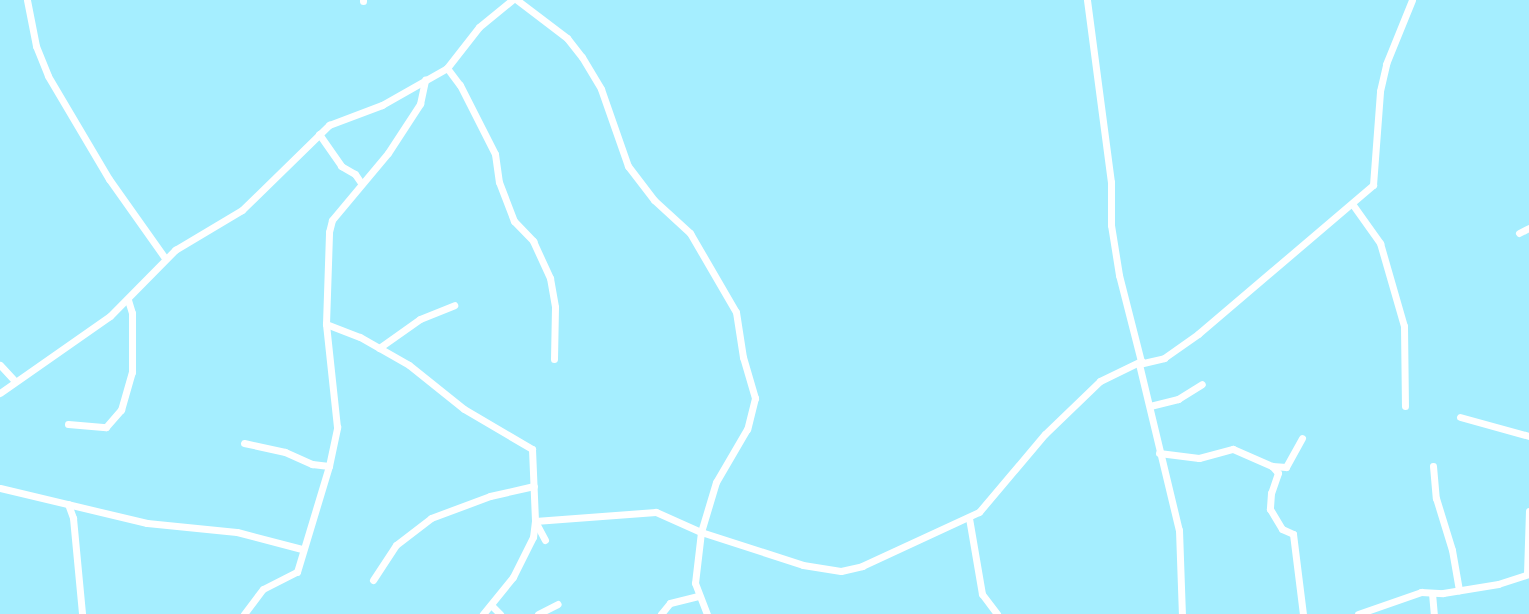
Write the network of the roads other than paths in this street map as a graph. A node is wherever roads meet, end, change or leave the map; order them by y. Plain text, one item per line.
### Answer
1 (27, 0) edge
2 (512, 0) edge
3 (517, 0) edge
4 (1087, 0) edge
5 (1412, 0) edge
6 (447, 68) junction
7 (425, 80) junction
8 (319, 134) junction
9 (361, 183) junction
10 (1352, 205) junction
11 (1529, 228) edge
12 (1519, 233) dead end
13 (165, 258) junction
14 (128, 300) junction
15 (454, 305) dead end
16 (326, 324) junction
17 (379, 348) junction
18 (554, 360) dead end
19 (1140, 362) junction
20 (0, 365) edge
21 (15, 381) junction
22 (1202, 384) dead end
23 (0, 393) edge
24 (1150, 406) junction
25 (1405, 406) dead end
26 (1460, 417) dead end
27 (68, 424) dead end
28 (1529, 436) edge
29 (1302, 438) dead end
30 (244, 443) dead end
31 (1159, 453) junction
32 (329, 466) junction
33 (1272, 466) junction
34 (1433, 466) dead end
35 (534, 486) junction
36 (0, 488) edge
37 (68, 504) junction
38 (1529, 511) edge
39 (969, 518) junction
40 (535, 522) junction
41 (701, 532) junction
42 (545, 540) dead end
43 (302, 549) junction
44 (1528, 574) edge
45 (373, 580) dead end
46 (1459, 590) junction
47 (1432, 593) junction
48 (698, 596) junction
49 (558, 604) dead end
50 (491, 605) junction
51 (82, 614) edge
52 (244, 614) edge
53 (483, 614) edge
54 (500, 614) edge
55 (538, 614) edge
56 (661, 614) edge
57 (707, 614) edge
58 (997, 614) edge
59 (1182, 614) edge
60 (1304, 614) edge
61 (1358, 614) edge
62 (1434, 614) edge

1 - 13 street
2 - 6 street
3 - 41 street
4 - 19 street
5 - 10 street
6 - 7 street
6 - 18 street
7 - 8 street
7 - 9 street
8 - 9 street
8 - 13 street
9 - 16 street
10 - 19 street
10 - 25 street
11 - 12 street
13 - 14 street
14 - 21 street
14 - 27 street
15 - 17 street
16 - 17 street
16 - 32 street
17 - 35 street
19 - 24 street
19 - 39 street
20 - 21 street
21 - 23 street
22 - 24 street
24 - 31 street
26 - 28 street
29 - 33 street
30 - 32 street
31 - 33 street
31 - 59 street
32 - 43 street
33 - 60 street
34 - 46 street
35 - 40 street
35 - 45 street
36 - 37 street
37 - 43 street
37 - 51 street
38 - 44 street
39 - 41 street
39 - 58 street
40 - 41 street
40 - 42 street
40 - 50 street
41 - 48 street
43 - 52 street
44 - 46 street
46 - 47 street
47 - 61 street
47 - 62 street
48 - 56 street
48 - 57 street
49 - 55 street
50 - 53 street
50 - 54 street

